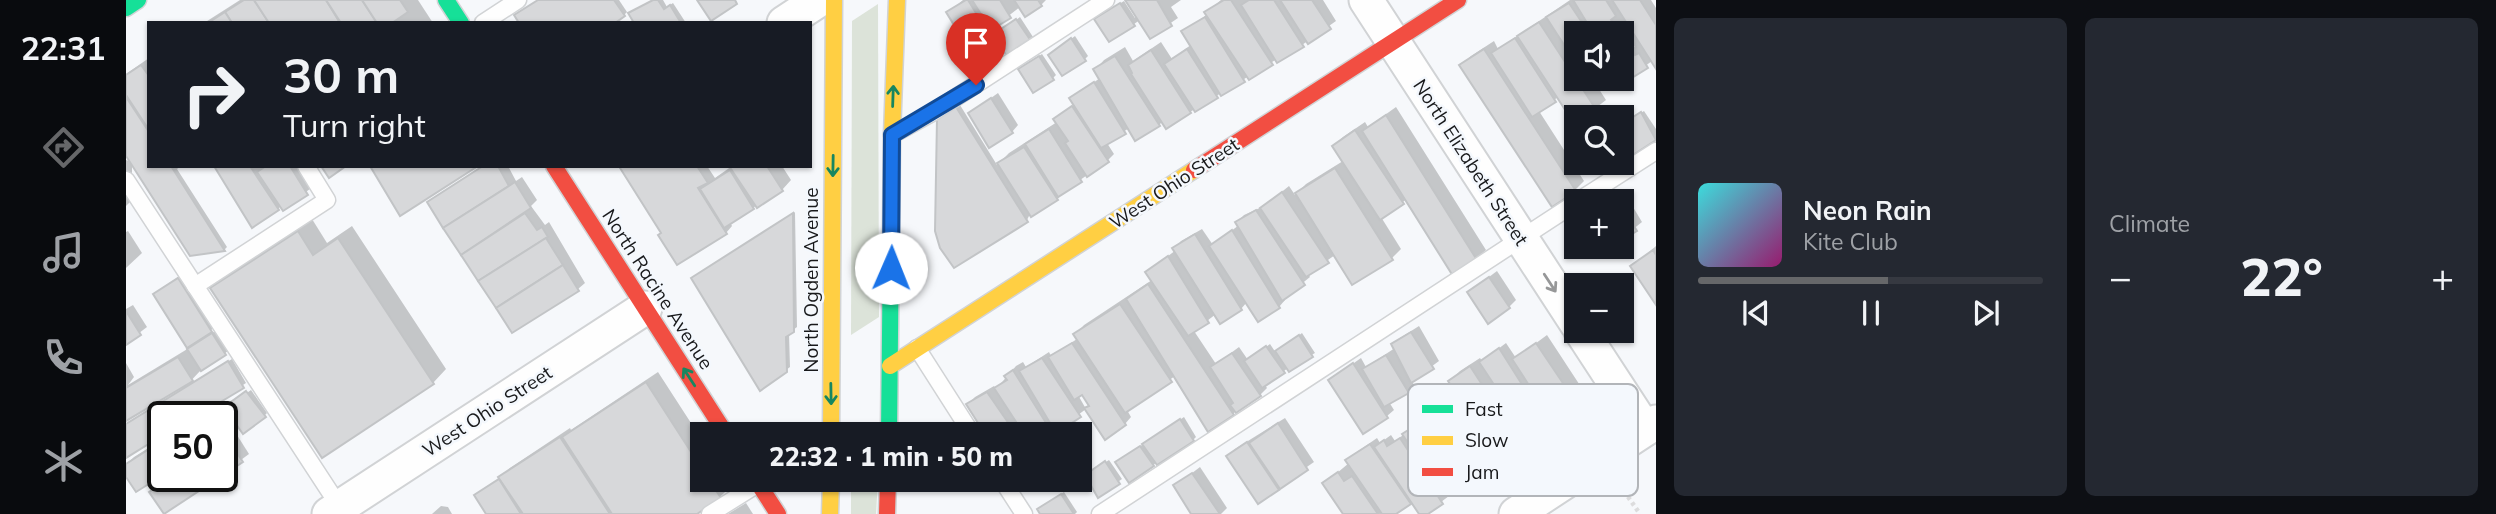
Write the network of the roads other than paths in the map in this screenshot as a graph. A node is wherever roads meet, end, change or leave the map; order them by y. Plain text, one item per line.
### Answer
1 (138, 0) edge
2 (446, 0) edge
3 (518, 0) edge
4 (819, 0) edge
5 (834, 0) edge
6 (897, 0) edge
7 (1106, 0) edge
8 (1366, 0) edge
9 (1458, 0) edge
10 (126, 8) edge
11 (460, 21) edge
12 (486, 21) edge
13 (787, 21) edge
14 (1393, 42) junction
15 (892, 135) junction
16 (1656, 151) edge
17 (307, 168) edge
18 (559, 168) edge
19 (126, 180) edge
20 (1598, 189) edge
21 (1564, 211) edge
22 (1521, 238) junction
23 (195, 286) junction
24 (1564, 304) edge
25 (645, 308) junction
26 (1590, 343) edge
27 (917, 348) junction
28 (890, 366) junction
29 (1620, 384) edge
30 (1638, 408) edge
31 (718, 422) edge
32 (831, 422) edge
33 (889, 422) edge
34 (964, 422) edge
35 (1651, 426) edge
36 (742, 492) edge
37 (764, 492) edge
38 (831, 492) edge
39 (888, 492) edge
40 (1010, 492) edge
41 (1544, 496) edge
42 (337, 512) edge
43 (710, 514) edge
44 (778, 514) edge
45 (830, 514) edge
46 (887, 514) edge
47 (1024, 514) edge
48 (1100, 514) edge
49 (1516, 514) edge

1 - 10 street
2 - 11 street
3 - 12 lane
4 - 13 street
5 -> 32 street, North Ogden Avenue
15 -> 6 street
7 - 15 lane
8 - 14 street, North Elizabeth Street
9 - 14 street, West Ohio Street
14 - 22 street, North Elizabeth Street
14 - 27 street, West Ohio Street
15 - 28 street
16 - 20 lane
17 - 23 lane
18 - 25 street, North Racine Avenue
19 - 23 lane
21 - 22 lane
22 -> 24 street, North Elizabeth Street
22 - 48 lane
23 - 42 lane
31 -> 25 street, North Racine Avenue
25 - 42 street, West Ohio Street
26 - 29 street
27 - 28 street, West Ohio Street
27 - 34 lane
28 - 33 street
30 - 35 street
36 - 43 lane
37 - 44 street
38 - 45 street
39 - 46 street
40 - 47 lane
41 - 49 street

